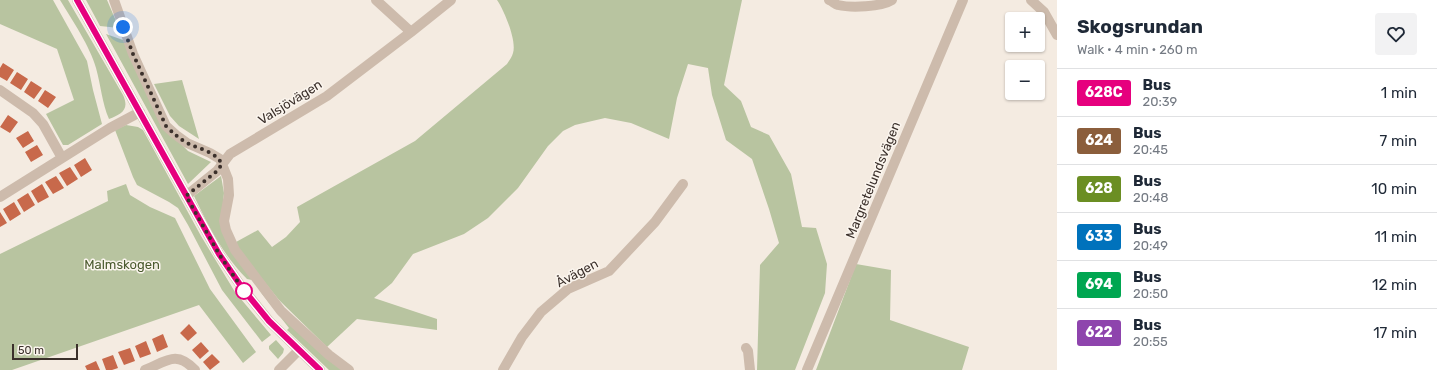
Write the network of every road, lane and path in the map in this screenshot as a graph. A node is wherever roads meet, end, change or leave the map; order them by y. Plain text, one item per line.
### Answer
1 (77, 0) edge
2 (114, 0) edge
3 (376, 0) edge
4 (450, 0) edge
5 (829, 0) edge
6 (892, 0) edge
7 (963, 0) edge
8 (1031, 0) edge
9 (411, 32) junction
10 (1057, 35) edge
11 (0, 90) edge
12 (140, 112) junction
13 (62, 158) junction
14 (222, 164) junction
15 (683, 184) dead end
16 (186, 196) junction
17 (0, 197) edge
18 (746, 348) dead end
19 (298, 351) junction
20 (145, 370) edge
21 (195, 370) edge
22 (279, 370) edge
23 (320, 370) edge
24 (349, 370) edge
25 (503, 370) edge
26 (750, 370) edge
27 (807, 370) edge

1 - 12 street
2 - 14 street
3 - 9 street
4 - 9 street, Valsjövägen
5 - 6 street
7 - 27 street, Margretelundsvägen
8 - 10 street
9 - 14 street, Valsjövägen
11 - 13 street
12 - 13 street
12 - 16 street
13 - 17 street
14 - 16 street, Valsjövägen
14 - 24 street
15 - 25 street, Åvägen
16 - 19 street
18 - 26 street
19 - 22 street
19 - 23 street
20 - 21 street

